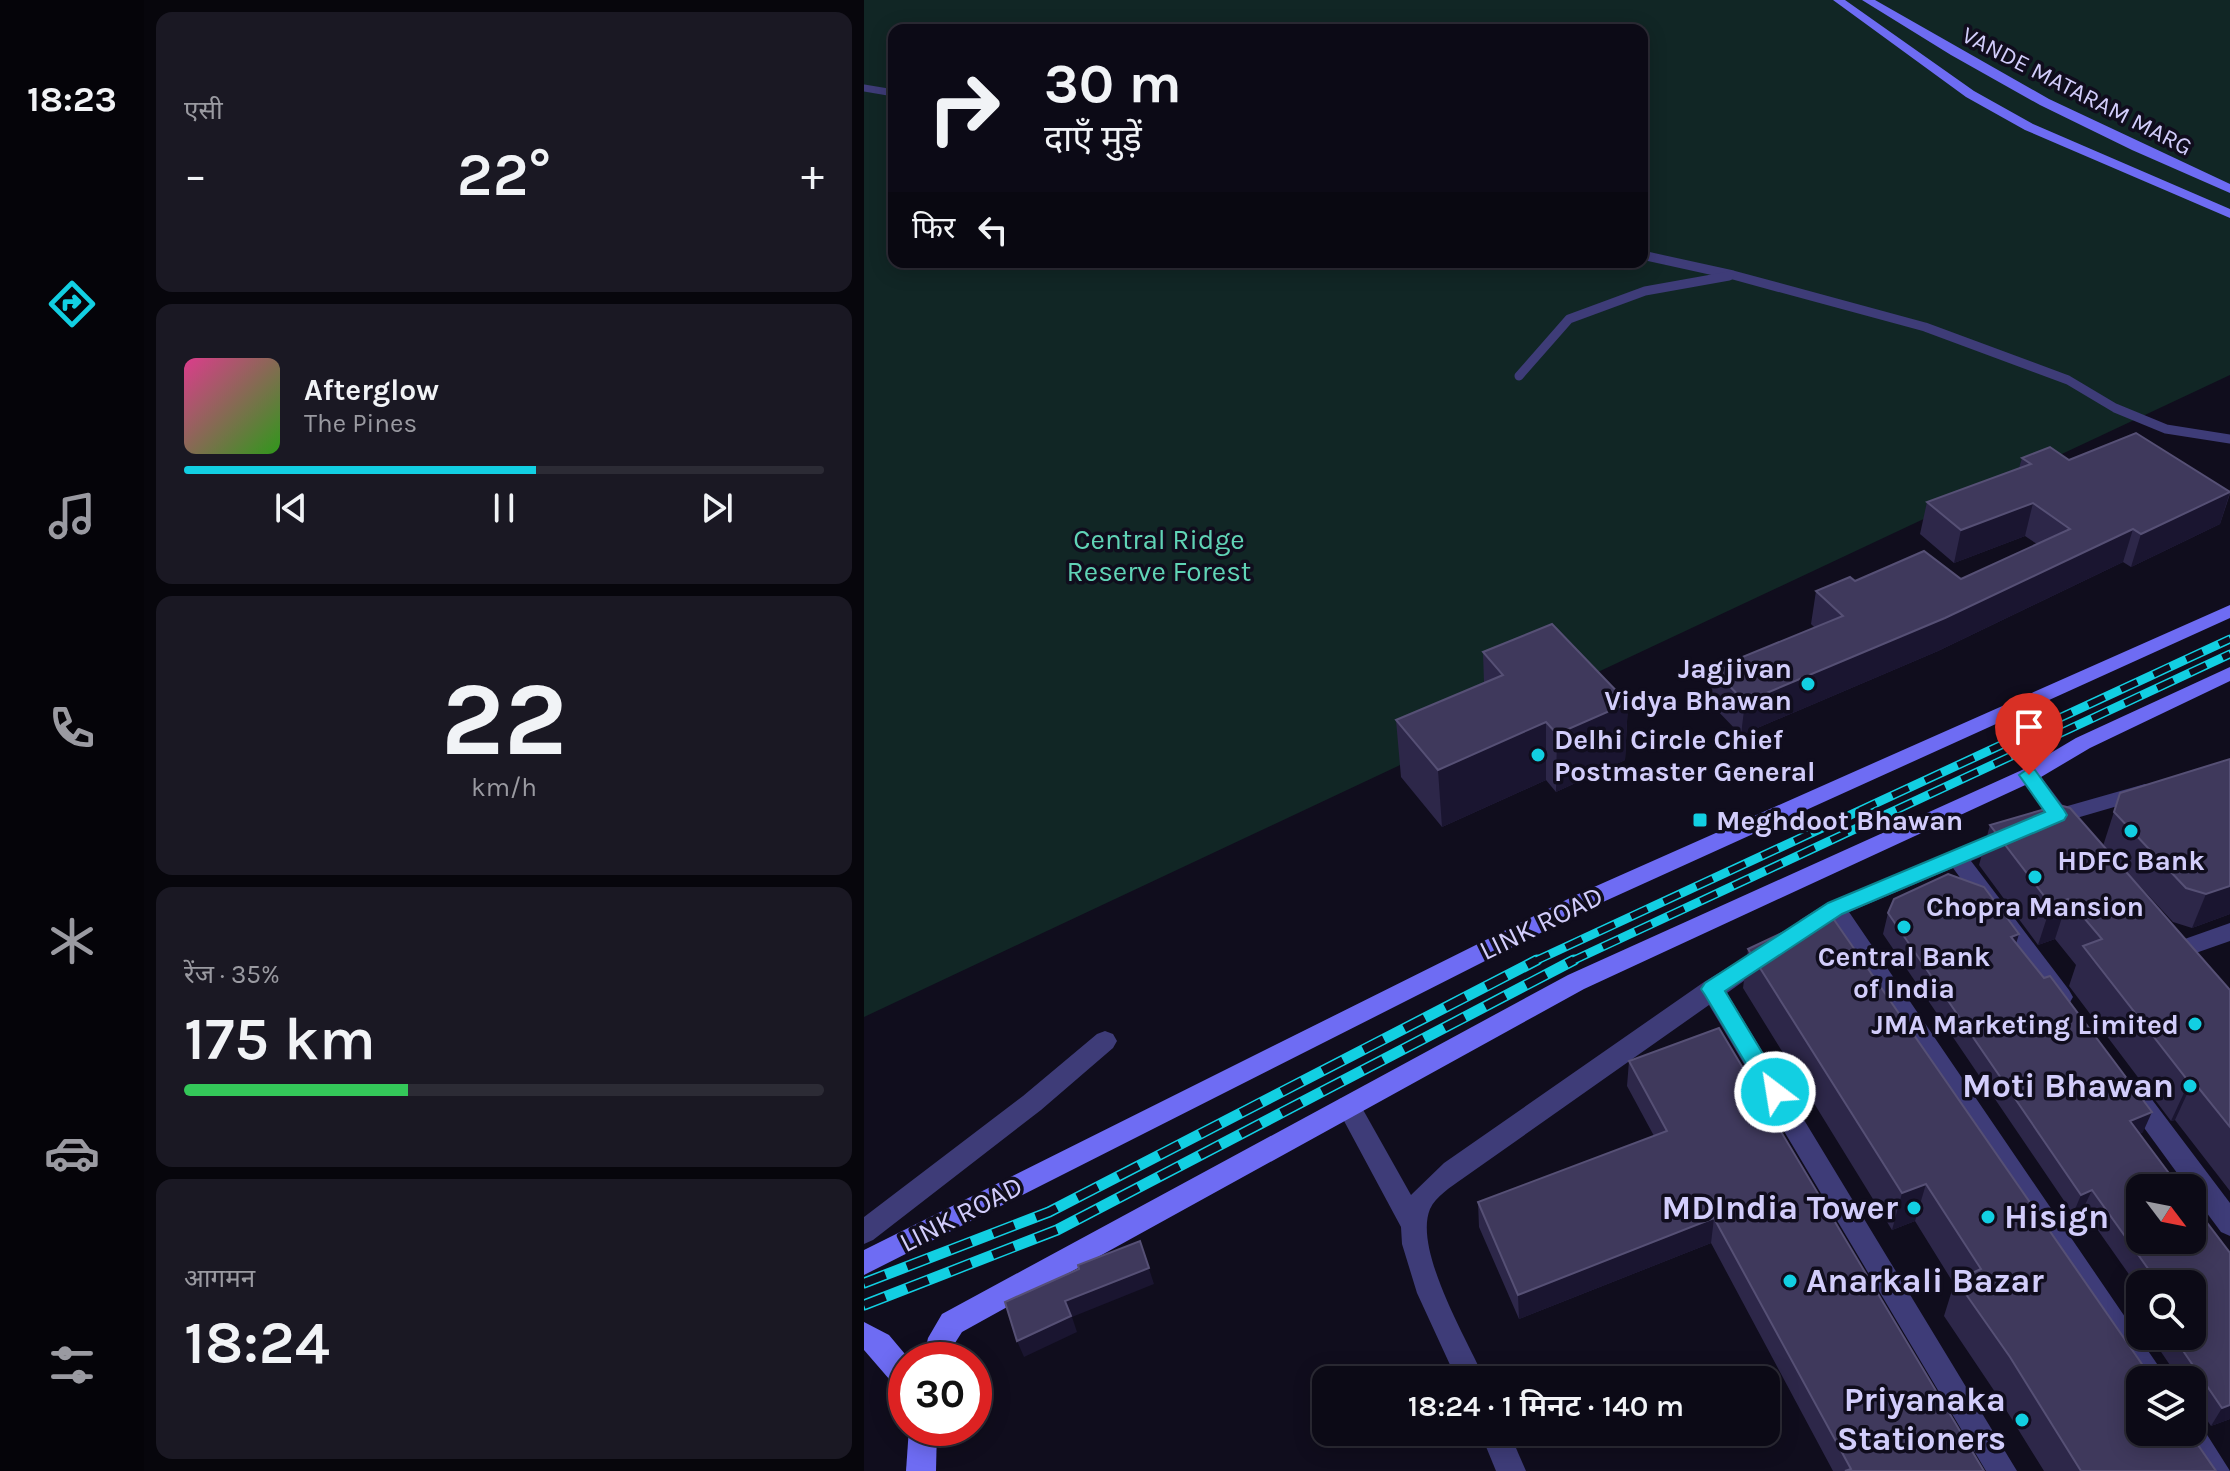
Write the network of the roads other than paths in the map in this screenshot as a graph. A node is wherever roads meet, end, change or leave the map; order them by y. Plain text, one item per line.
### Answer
1 (1838, 0) edge
2 (1867, 0) edge
3 (864, 88) edge
4 (888, 92) edge
5 (2230, 189) edge
6 (2230, 214) edge
7 (1648, 256) edge
8 (1733, 275) junction
9 (1519, 376) dead end
10 (2230, 439) edge
11 (2230, 611) edge
12 (2230, 673) edge
13 (2029, 775) junction
14 (2173, 783) edge
15 (2058, 815) junction
16 (2076, 838) edge
17 (1958, 859) junction
18 (1835, 909) junction
19 (2230, 932) edge
20 (2190, 977) edge
21 (1712, 989) junction
22 (2071, 1010) edge
23 (1105, 1041) dead end
24 (2118, 1073) edge
25 (1348, 1106) junction
26 (1412, 1222) junction
27 (2230, 1224) edge
28 (864, 1232) edge
29 (864, 1263) edge
30 (864, 1335) edge
31 (941, 1342) edge
32 (888, 1355) edge
33 (1465, 1366) edge
34 (2145, 1366) edge
35 (922, 1446) edge
36 (1500, 1446) edge
37 (2199, 1446) edge
38 (921, 1471) edge
39 (1511, 1471) edge
40 (2002, 1471) edge
41 (2216, 1471) edge

1 - 6 main road, VANDE MATARAM MARG
2 - 5 main road, VANDE MATARAM MARG
3 - 4 lane
7 - 8 lane
8 - 9 lane
8 - 10 lane
11 - 29 main road, LINK ROAD
12 - 13 main road
13 - 15 street
13 - 25 main road
14 - 15 street
15 - 16 street
15 - 17 street
17 - 18 street
17 - 22 street
18 - 21 street
18 - 34 street
19 - 20 street
21 - 26 street
21 - 40 street
23 - 28 street
24 - 27 street
25 - 26 street
25 - 31 main road
26 - 33 street
30 - 32 main road
35 - 38 main road
36 - 39 street
37 - 41 street

